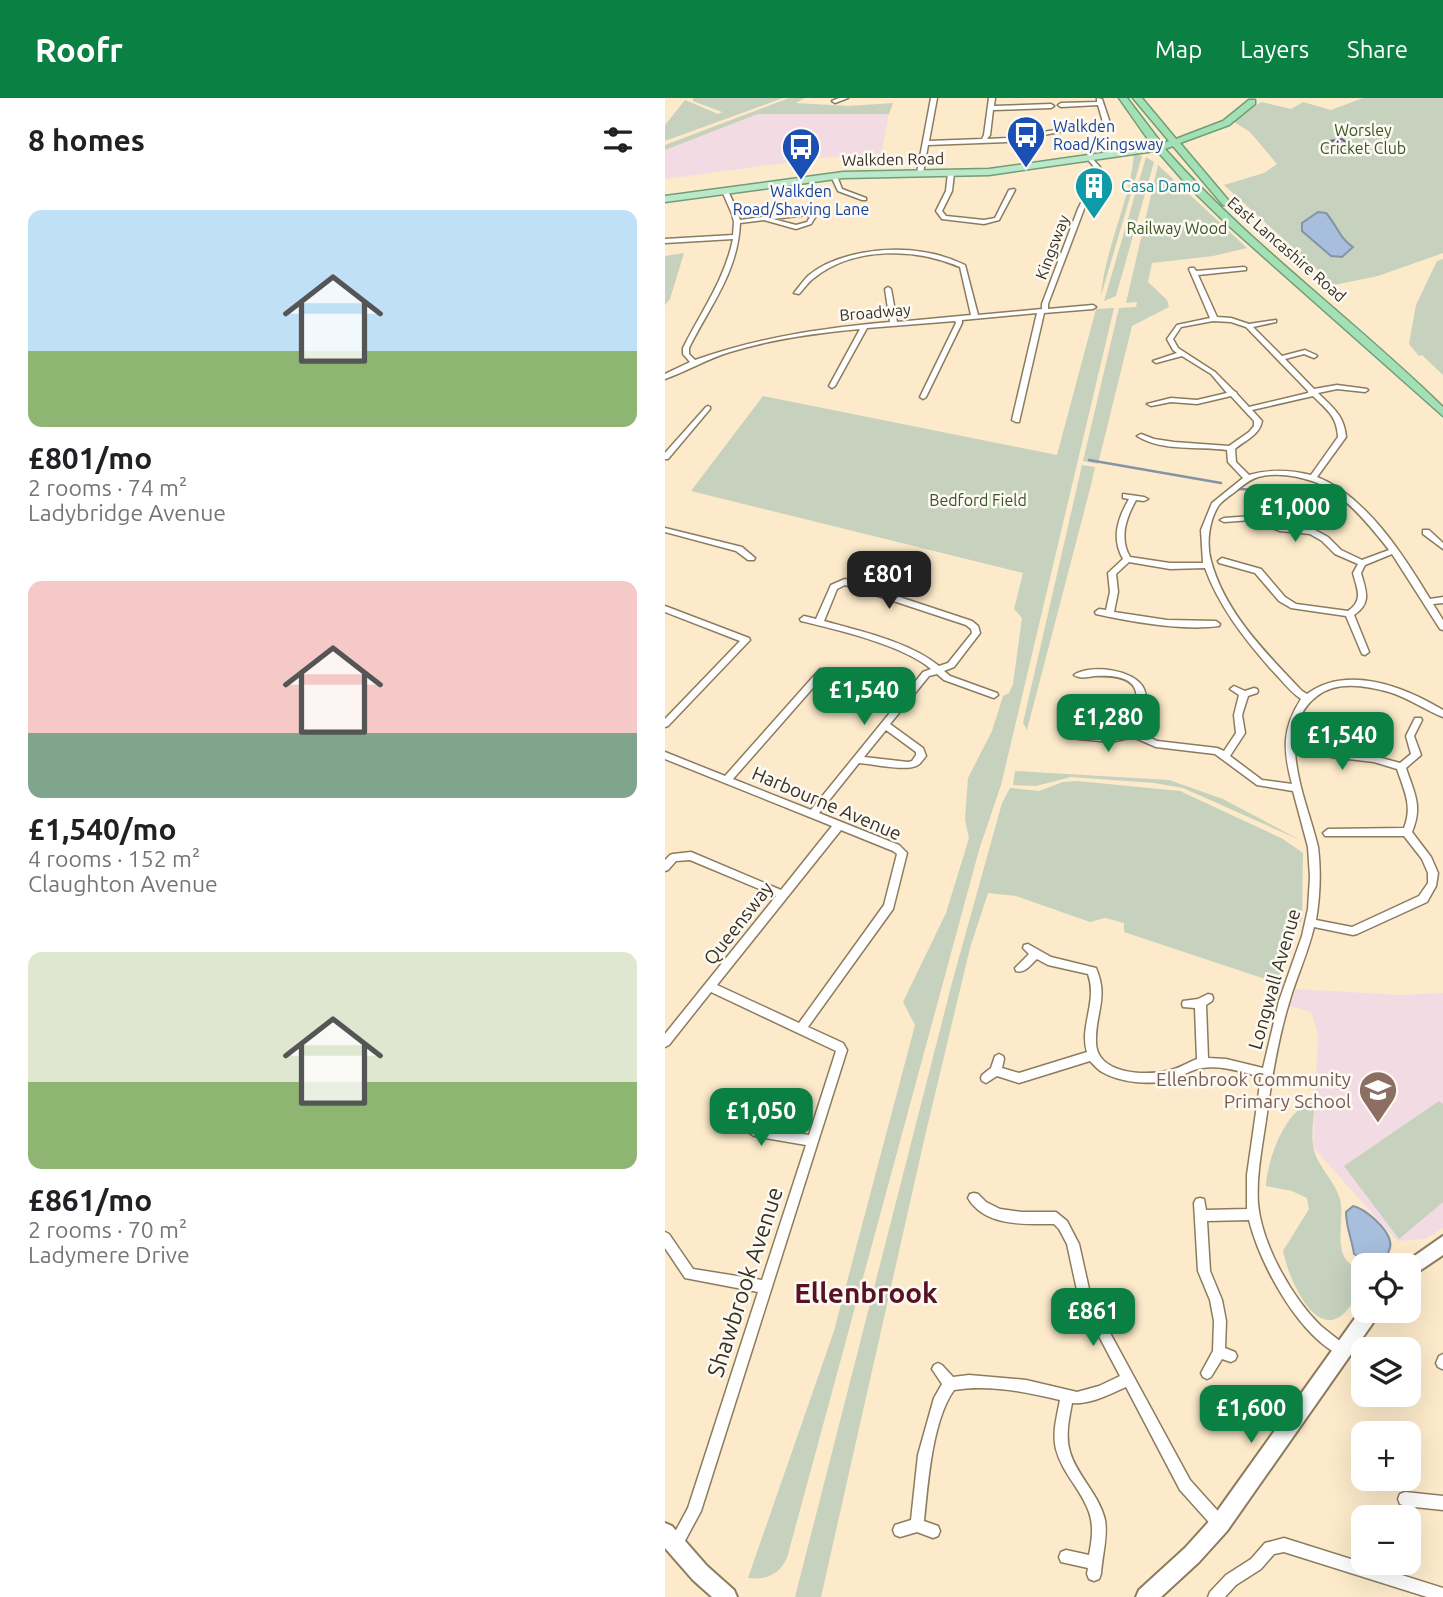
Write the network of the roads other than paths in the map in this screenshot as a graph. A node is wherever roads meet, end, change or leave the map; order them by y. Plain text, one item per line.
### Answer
1 (934, 98) edge
2 (992, 98) edge
3 (1123, 98) edge
4 (1131, 98) edge
5 (1137, 98) edge
6 (1099, 100) edge
7 (1255, 100) edge
8 (1061, 105) dead end
9 (1051, 106) dead end
10 (991, 108) junction
11 (1154, 121) junction
12 (1077, 127) dead end
13 (1144, 129) junction
14 (1067, 130) dead end
15 (1191, 135) junction
16 (984, 140) junction
17 (926, 143) junction
18 (1164, 144) junction
19 (1130, 150) junction
20 (1184, 155) junction
21 (1089, 157) junction
22 (1173, 164) junction
23 (920, 173) junction
24 (951, 173) junction
25 (834, 176) junction
26 (1012, 190) dead end
27 (725, 191) junction
28 (665, 199) edge
29 (864, 199) dead end
30 (1226, 218) junction
31 (766, 219) junction
32 (737, 222) junction
33 (735, 237) junction
34 (665, 241) edge
35 (1244, 269) dead end
36 (888, 289) dead end
37 (797, 293) dead end
38 (1093, 307) dead end
39 (1043, 311) junction
40 (975, 317) junction
41 (958, 318) junction
42 (1214, 319) junction
43 (1268, 319) dead end
44 (894, 324) junction
45 (1248, 326) junction
46 (864, 327) junction
47 (1182, 354) junction
48 (1314, 356) dead end
49 (1159, 358) dead end
50 (1279, 359) junction
51 (695, 363) junction
52 (665, 377) edge
53 (832, 386) dead end
54 (1365, 390) dead end
55 (1234, 393) junction
56 (1312, 393) junction
57 (923, 397) dead end
58 (1443, 398) edge
59 (1153, 400) dead end
60 (708, 408) dead end
61 (1249, 409) junction
62 (1443, 413) edge
63 (1018, 416) dead end
64 (1138, 444) dead end
65 (1231, 448) junction
66 (665, 457) edge
67 (1248, 478) junction
68 (1312, 479) junction
69 (1144, 499) dead end
70 (1228, 517) dead end
71 (665, 530) edge
72 (1424, 531) dead end
73 (1443, 547) edge
74 (1394, 551) junction
75 (750, 554) dead end
76 (1127, 559) junction
77 (1222, 561) dead end
78 (1362, 563) junction
79 (1208, 565) junction
80 (1443, 600) edge
81 (1429, 602) junction
82 (665, 610) edge
83 (1349, 614) junction
84 (804, 618) dead end
85 (819, 622) junction
86 (1217, 623) dead end
87 (1443, 626) edge
88 (1360, 643) junction
89 (1350, 644) dead end
90 (1365, 652) dead end
91 (937, 670) junction
92 (823, 671) dead end
93 (1078, 675) dead end
94 (1234, 689) dead end
95 (994, 695) dead end
96 (1307, 698) junction
97 (665, 708) edge
98 (676, 712) junction
99 (1443, 714) edge
100 (1418, 720) dead end
101 (665, 724) edge
102 (885, 725) junction
103 (1133, 734) junction
104 (1078, 736) dead end
105 (1322, 740) dead end
106 (665, 755) edge
107 (1226, 755) junction
108 (857, 759) junction
109 (1401, 767) junction
110 (727, 780) junction
111 (1296, 788) junction
112 (812, 815) junction
113 (838, 826) junction
114 (1407, 832) junction
115 (1328, 833) dead end
116 (665, 867) edge
117 (783, 895) junction
118 (1313, 923) junction
119 (1102, 964) dead end
120 (1020, 968) dead end
121 (1092, 971) junction
122 (710, 987) junction
123 (1187, 1004) dead end
124 (801, 1029) junction
125 (665, 1042) edge
126 (1093, 1055) junction
127 (1203, 1063) junction
128 (993, 1069) dead end
129 (1266, 1073) junction
130 (748, 1101) dead end
131 (813, 1141) junction
132 (974, 1198) dead end
133 (1253, 1214) junction
134 (665, 1238) edge
135 (1443, 1244) edge
136 (1421, 1261) edge
137 (766, 1287) junction
138 (1362, 1323) edge
139 (1342, 1350) junction
140 (938, 1369) dead end
141 (1207, 1373) dead end
142 (1129, 1379) junction
143 (950, 1384) junction
144 (1067, 1397) junction
145 (1405, 1499) dead end
146 (1443, 1503) edge
147 (1220, 1524) junction
148 (917, 1525) junction
149 (900, 1530) dead end
150 (933, 1531) dead end
151 (670, 1539) edge
152 (1066, 1557) dead end
153 (1443, 1595) edge
154 (727, 1597) edge
155 (1146, 1597) edge
156 (1215, 1597) edge

1 - 17 street
2 - 10 street
3 - 13 highway, East Lancashire Road
4 - 18 highway
5 - 11 highway, East Lancashire Road
6 - 8 street
6 - 12 street
7 - 15 highway, Walkden Road
9 - 10 street
10 - 16 street
11 - 15 highway
11 - 18 highway, East Lancashire Road
13 - 18 highway, East Lancashire Road
13 - 19 main road
14 - 16 street
15 - 18 highway, Walkden Road
15 - 20 highway
16 - 17 street
17 - 23 street
18 - 19 main road, Walkden Road
18 - 20 highway, East Lancashire Road
18 - 22 highway, East Lancashire Road
18 - 30 highway
19 - 21 main road, Walkden Road
19 - 22 main road
20 - 58 highway, East Lancashire Road
21 - 24 main road, Walkden Road
21 - 39 street, Kingsway
22 - 30 highway, East Lancashire Road
23 - 24 main road, Walkden Road
23 - 25 main road, Walkden Road
24 - 26 street
25 - 27 main road, Walkden Road
25 - 29 street
27 - 28 main road, Walkden Road
27 - 32 street
30 - 62 highway, East Lancashire Road
31 - 31 street
31 - 32 street
32 - 33 street
33 - 34 street
33 - 51 street
35 - 42 street
36 - 44 street
37 - 40 street
38 - 39 street, Broadway
39 - 40 street, Broadway
39 - 63 street, Kingsway
40 - 41 street, Broadway
41 - 44 street, Broadway
41 - 57 street
42 - 45 street
42 - 47 street
43 - 45 street
44 - 46 street, Broadway
45 - 50 street
46 - 51 street, Broadway
46 - 53 street
47 - 49 street
47 - 55 street
48 - 50 street
50 - 56 street
51 - 52 street, Broadway
54 - 56 street
55 - 59 street
55 - 61 street
56 - 61 street
56 - 68 street
60 - 66 street
61 - 65 street
64 - 65 street
65 - 67 street
67 - 68 street
67 - 79 street
68 - 74 street
69 - 76 street
70 - 78 street
71 - 75 street
72 - 73 street
74 - 78 street
74 - 81 street
76 - 79 street
76 - 86 street
77 - 83 street
78 - 83 street
79 - 96 street
80 - 81 street
81 - 87 street
82 - 98 street
83 - 88 street
84 - 85 street
85 - 91 street
85 - 91 street
88 - 89 street
88 - 90 street
91 - 95 street
91 - 102 street
92 - 110 street
93 - 103 street
94 - 107 street
96 - 99 street
96 - 111 street, Longwall Avenue
97 - 98 street
98 - 101 street
100 - 109 street
102 - 108 street
102 - 108 street
103 - 104 street
103 - 107 street
105 - 109 street
106 - 110 street, Harbourne Avenue
107 - 111 street
108 - 112 street
109 - 114 street
110 - 112 street, Harbourne Avenue
111 - 118 street, Longwall Avenue
112 - 113 street, Harbourne Avenue
113 - 117 street, Queensway
113 - 124 street, Harbourne Avenue
114 - 115 street
114 - 118 street
116 - 117 street
117 - 122 street, Queensway
118 - 129 street, Longwall Avenue
119 - 121 street
120 - 121 street
121 - 126 street
122 - 124 street, Shawbrook Avenue
122 - 125 street, Queensway
123 - 127 street
124 - 131 street, Shawbrook Avenue
126 - 127 street
126 - 128 street
127 - 129 street
129 - 133 street, Longwall Avenue
130 - 131 street
131 - 137 street, Shawbrook Avenue
132 - 142 street
133 - 139 street, Longwall Avenue
133 - 141 street
134 - 137 street
135 - 136 main road
137 - 151 street, Shawbrook Avenue
138 - 139 main road
139 - 147 main road
140 - 143 street
142 - 144 street
142 - 147 street
143 - 144 street
143 - 148 street
144 - 152 street
145 - 146 street
147 - 155 main road
148 - 149 street
148 - 150 street
151 - 154 main road
153 - 156 street

